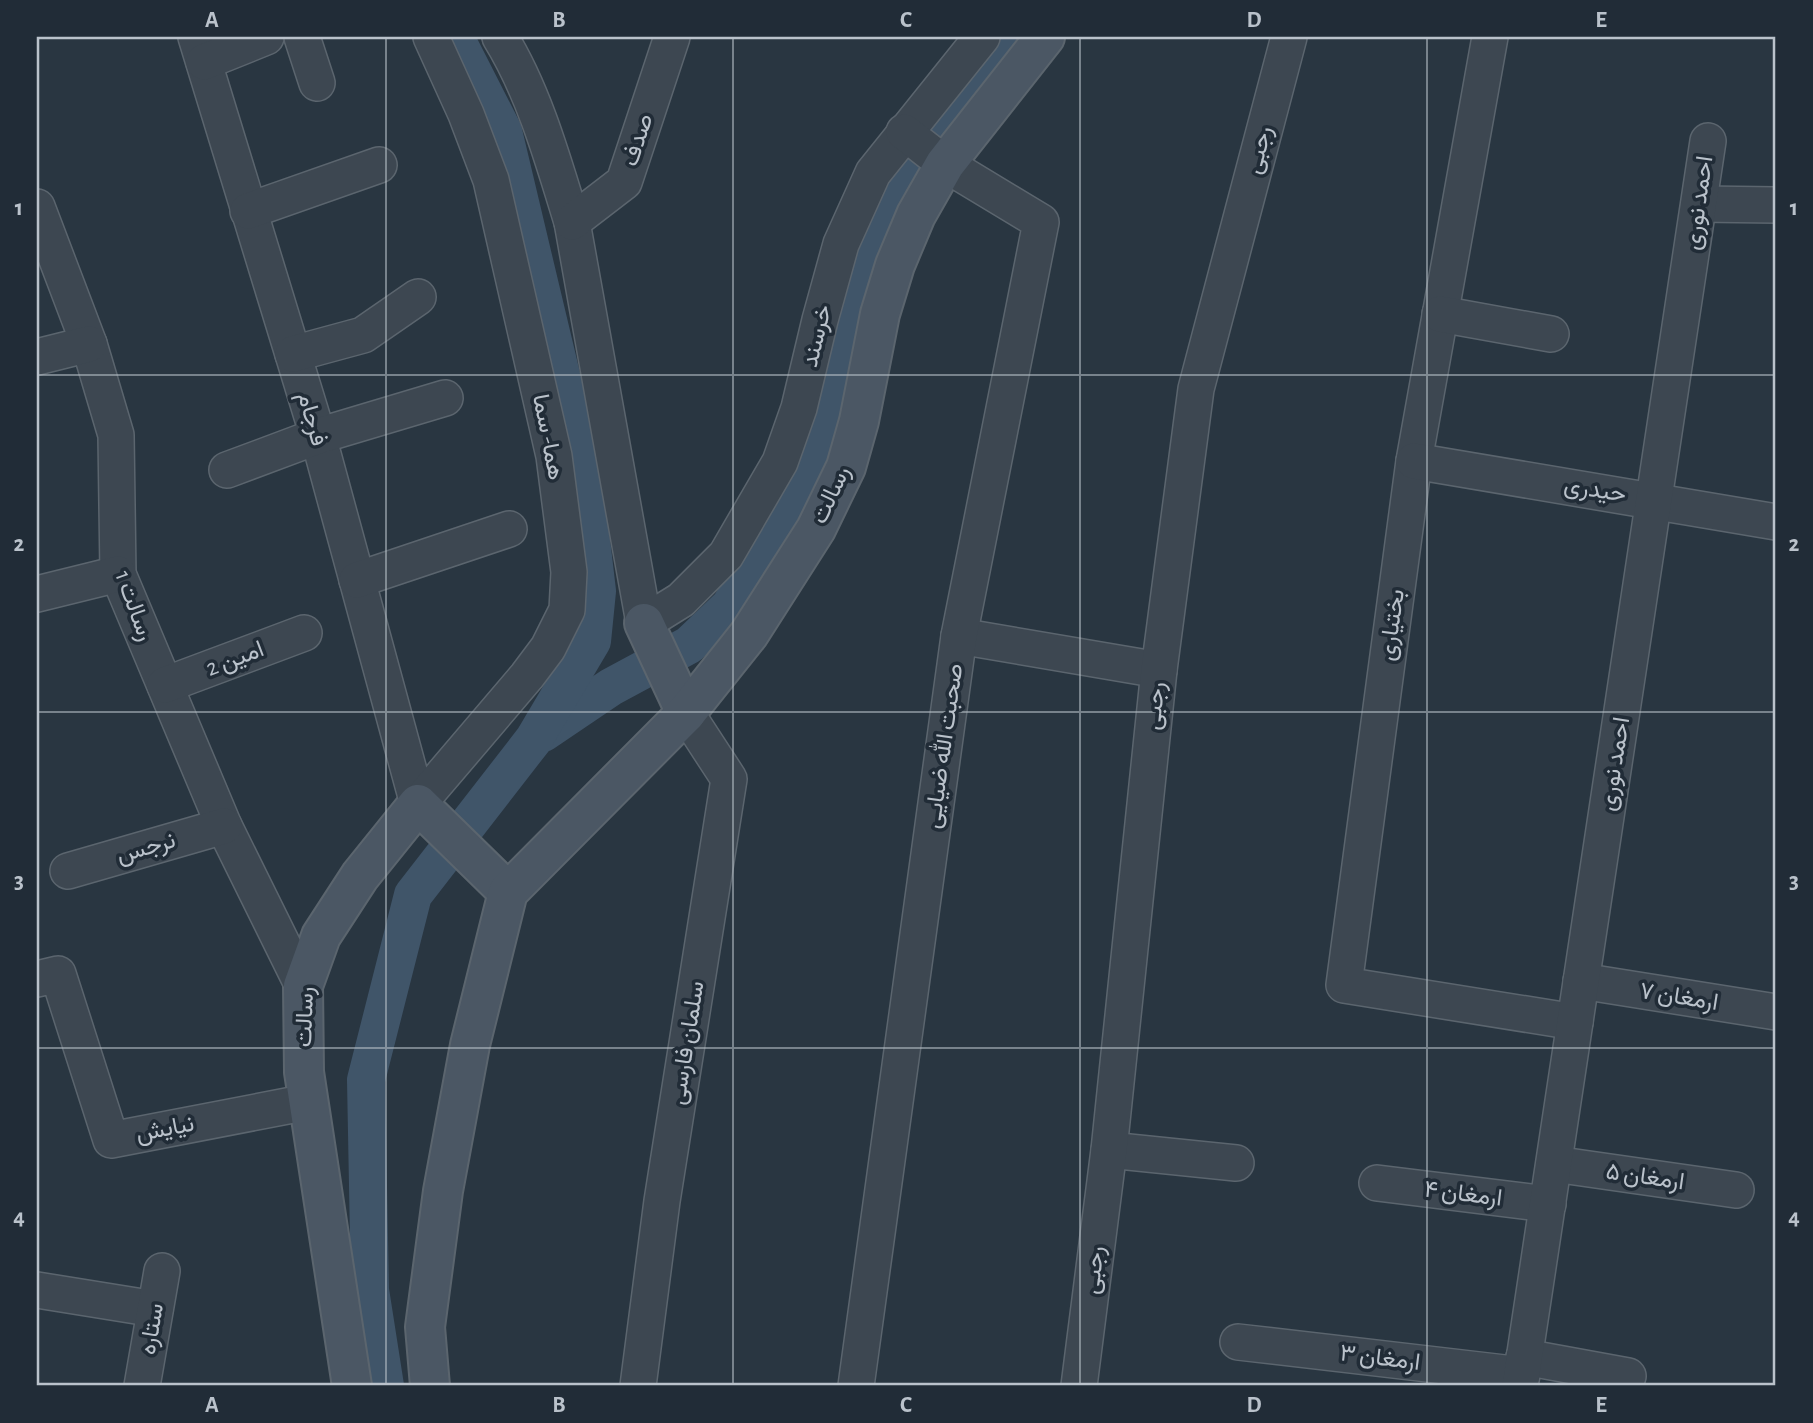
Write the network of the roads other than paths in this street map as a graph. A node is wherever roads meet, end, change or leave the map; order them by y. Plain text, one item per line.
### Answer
1 (267, 37) edge
2 (302, 37) edge
3 (431, 37) edge
4 (500, 37) edge
5 (672, 37) edge
6 (1045, 37) edge
7 (1289, 37) edge
8 (1489, 37) edge
9 (974, 39) edge
10 (200, 49) edge
11 (317, 83) dead end
12 (904, 132) junction
13 (1708, 141) dead end
14 (945, 164) junction
15 (379, 165) dead end
16 (1699, 204) junction
17 (1776, 205) edge
18 (37, 207) edge
19 (248, 211) junction
20 (572, 222) junction
21 (418, 297) dead end
22 (1440, 314) junction
23 (1551, 334) dead end
24 (89, 344) junction
25 (293, 354) junction
26 (37, 357) edge
27 (444, 398) dead end
28 (318, 436) junction
29 (1414, 461) junction
30 (227, 470) dead end
31 (1655, 500) junction
32 (1776, 522) edge
33 (509, 529) dead end
34 (118, 574) junction
35 (357, 580) junction
36 (37, 594) edge
37 (644, 623) junction
38 (304, 633) dead end
39 (959, 636) junction
40 (1158, 670) junction
41 (165, 685) junction
42 (685, 713) junction
43 (418, 804) junction
44 (224, 826) junction
45 (68, 871) dead end
46 (508, 892) junction
47 (47, 977) edge
48 (1581, 981) junction
49 (303, 986) junction
50 (1776, 1013) edge
51 (1575, 1023) junction
52 (308, 1102) junction
53 (1109, 1150) junction
54 (1236, 1163) dead end
55 (1554, 1164) junction
56 (1377, 1183) dead end
57 (1736, 1190) dead end
58 (1548, 1204) junction
59 (162, 1271) dead end
60 (37, 1290) edge
61 (155, 1309) junction
62 (1238, 1342) dead end
63 (1522, 1373) edge
64 (1628, 1376) dead end
65 (142, 1386) edge
66 (352, 1386) edge
67 (430, 1386) edge
68 (638, 1386) edge
69 (856, 1386) edge
70 (1079, 1386) edge

1 - 10 street
2 - 11 street
3 - 43 street, هما- سما
4 - 20 street
5 - 20 street, صدف
6 - 14 street, رسالت
7 - 40 street, رجبی
8 - 22 street, بختیاری
9 - 12 street, خرسند
10 - 19 street, فرجام
12 - 14 street
12 - 37 street, خرسند
13 - 16 street, احمد نوری
14 - 39 street, صحبت الله ضیایی
14 - 42 street, رسالت
15 - 19 street
16 - 17 street
16 - 31 street, احمد نوری
18 - 24 street, رسالت 1
19 - 25 street, فرجام
20 - 37 street
21 - 25 street
22 - 23 street
22 - 29 street, بختیاری
24 - 26 street
24 - 34 street, رسالت 1
25 - 28 street, فرجام
27 - 28 street
28 - 30 street
28 - 35 street, فرجام
29 - 31 street, حیدری
29 - 51 street, بختیاری
31 - 32 street, حیدری
31 - 48 street, احمد نوری
33 - 35 street
34 - 36 street
34 - 41 street, رسالت 1
35 - 43 street, فرجام
37 - 42 street
38 - 41 street, امین 2
39 - 40 street
39 - 69 street, صحبت الله ضیایی
40 - 53 street, رجبی
41 - 44 street, رسالت 1
42 - 46 street, رسالت
42 - 68 street, سلمان فارسی
43 - 46 street
43 - 49 street, رسالت
44 - 45 street, نرجس
44 - 49 street, رسالت 1
46 - 67 street
47 - 52 street, نیایش
48 - 50 street, ارمغان ۷
48 - 51 street, احمد نوری
49 - 52 street, رسالت
51 - 55 street, احمد نوری
52 - 66 street, رسالت
53 - 54 street
53 - 70 street, رجبی
55 - 57 street, ارمغان ۵
55 - 58 street, احمد نوری
56 - 58 street, ارمغان ۴
58 - 63 street, احمد نوری
59 - 61 street, ستاره
60 - 61 street
61 - 65 street, ستاره
62 - 63 street, ارمغان ۳
63 - 64 street, ارمغان ۳

